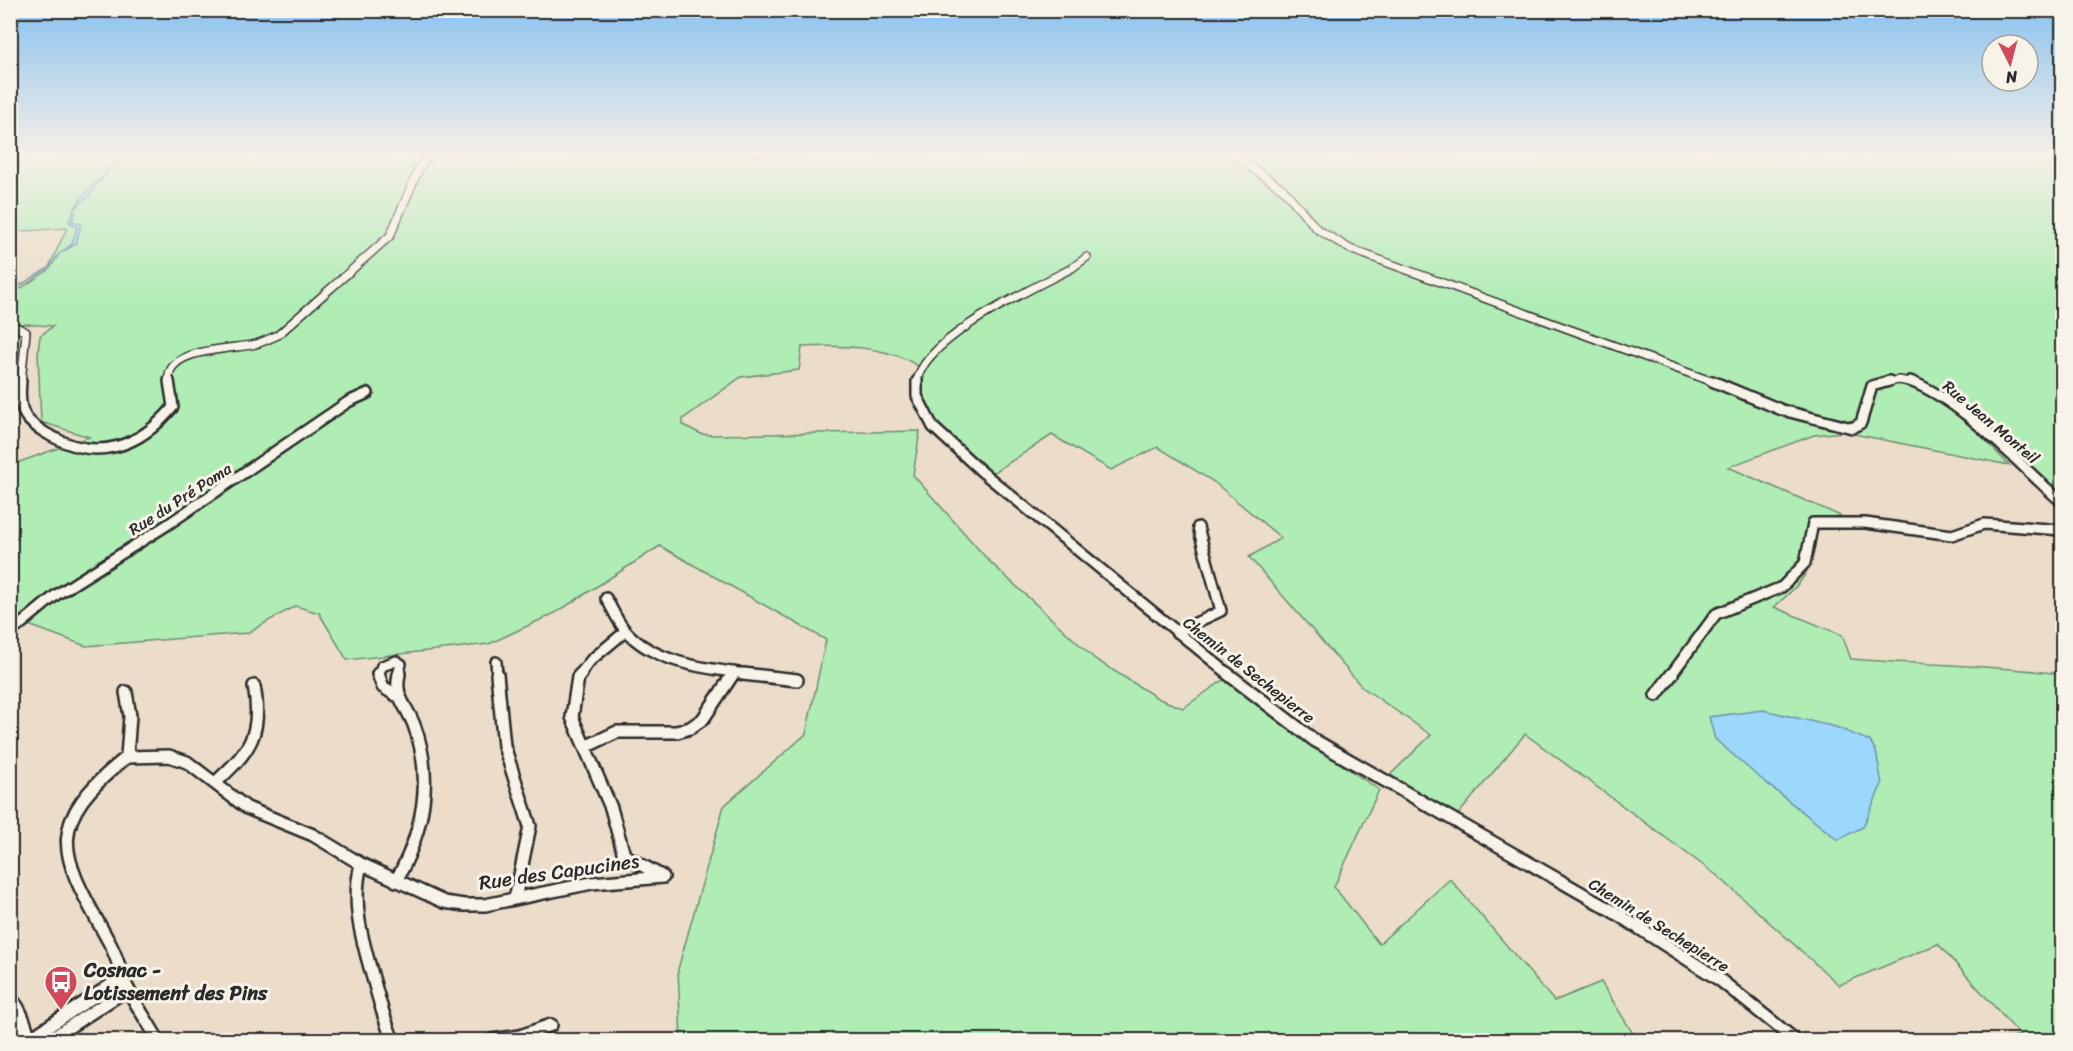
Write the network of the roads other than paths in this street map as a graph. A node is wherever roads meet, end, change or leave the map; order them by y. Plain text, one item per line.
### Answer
1 (403, 205) edge
2 (1297, 205) edge
3 (1087, 256) dead end
4 (10, 324) edge
5 (368, 393) dead end
6 (2062, 502) edge
7 (1198, 527) dead end
8 (2062, 530) edge
9 (606, 598) dead end
10 (626, 631) junction
11 (1176, 632) junction
12 (10, 633) edge
13 (496, 662) dead end
14 (734, 672) junction
15 (796, 680) dead end
16 (254, 686) dead end
17 (126, 692) dead end
18 (396, 695) dead end
19 (1656, 695) dead end
20 (585, 747) junction
21 (127, 757) junction
22 (215, 783) junction
23 (361, 864) junction
24 (396, 881) junction
25 (515, 899) junction
26 (126, 983) junction
27 (10, 999) edge
28 (551, 1025) dead end
29 (28, 1040) edge
30 (49, 1041) edge
31 (158, 1041) edge
32 (393, 1041) edge
33 (492, 1041) edge
34 (1795, 1041) edge

1 - 4 street
2 - 6 street, Rue Jean Monteil
3 - 11 street, Chemin de Sechepierre
5 - 12 street, Rue du Pré Poma
7 - 11 street
8 - 19 street
9 - 10 street
10 - 14 street
10 - 20 street
11 - 34 street, Chemin de Sechepierre
13 - 25 street
14 - 15 street
14 - 20 street
16 - 22 street
17 - 21 street
18 - 24 street
20 - 25 street, Rue des Capucines
21 - 22 street, Rue des Capucines
21 - 26 street
22 - 23 street, Rue des Capucines
23 - 24 street, Rue des Capucines
23 - 32 street
24 - 25 street, Rue des Capucines
26 - 29 street
26 - 30 street
26 - 31 street
27 - 29 street
28 - 33 street

